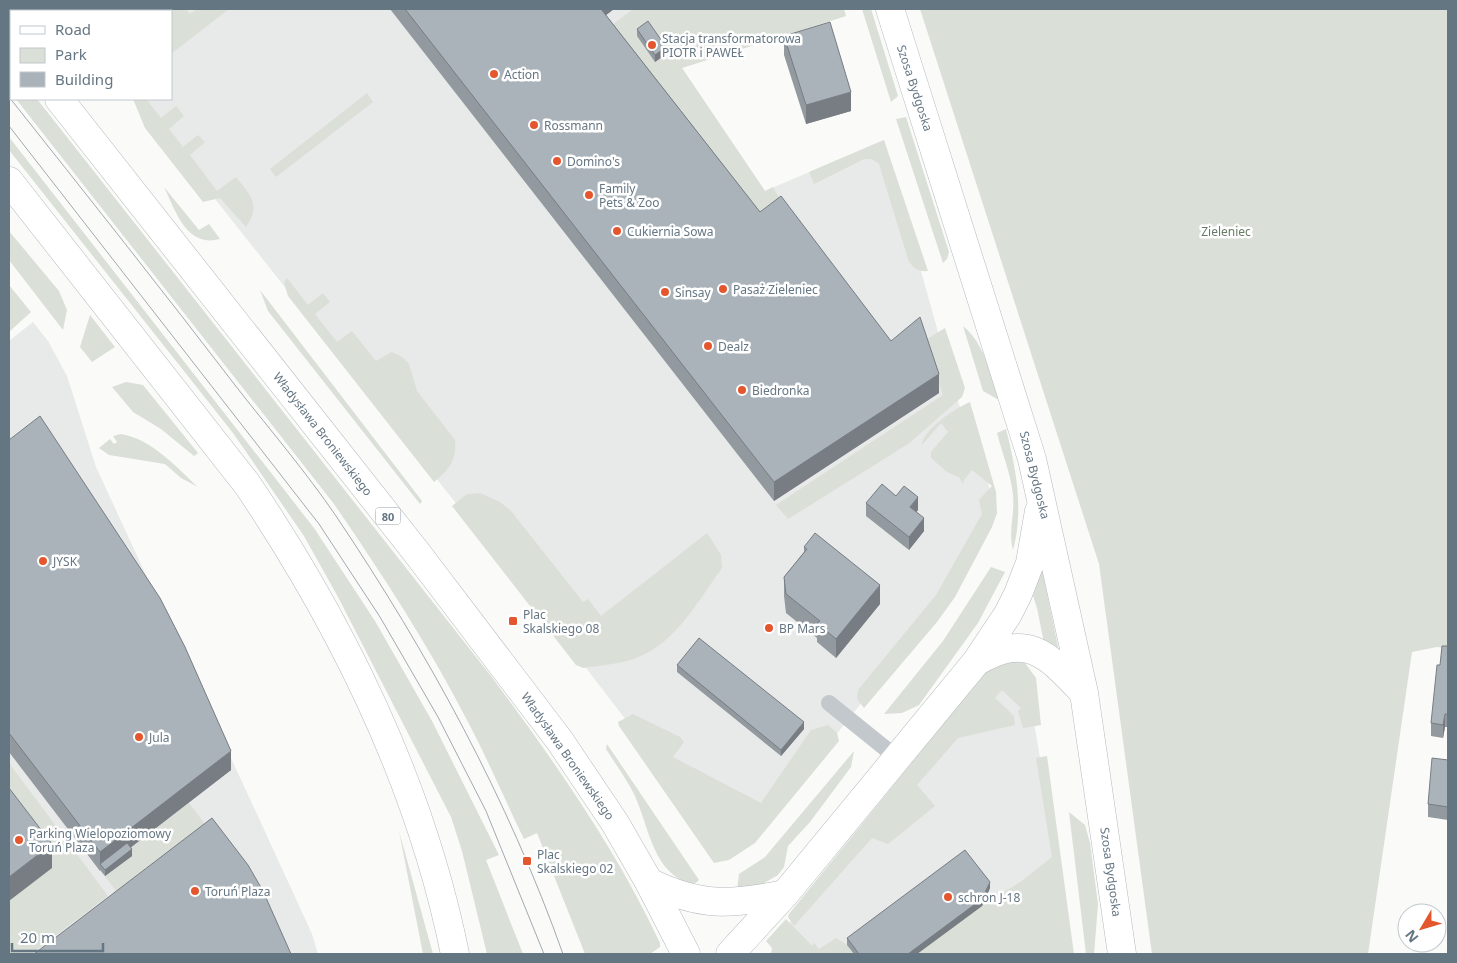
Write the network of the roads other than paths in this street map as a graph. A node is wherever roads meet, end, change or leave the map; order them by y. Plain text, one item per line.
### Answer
1 (890, 9) edge
2 (60, 100) edge
3 (9, 181) edge
4 (1041, 497) junction
5 (976, 662) junction
6 (1084, 693) junction
7 (829, 703) dead end
8 (896, 757) junction
9 (649, 882) junction
10 (785, 894) junction
11 (1119, 950) edge
12 (454, 954) edge
13 (686, 954) edge
14 (730, 954) edge

1 - 4 main road, Szosa Bydgoska
2 - 9 main road, Władysława Broniewskiego / 80
3 - 12 main road
4 - 5 main road
4 - 6 main road, Szosa Bydgoska
5 - 6 main road
5 - 8 main road
6 - 11 main road, Szosa Bydgoska
7 - 8 lane
8 - 10 main road
9 - 10 main road
9 - 13 main road, Władysława Broniewskiego / 80
10 - 14 main road

